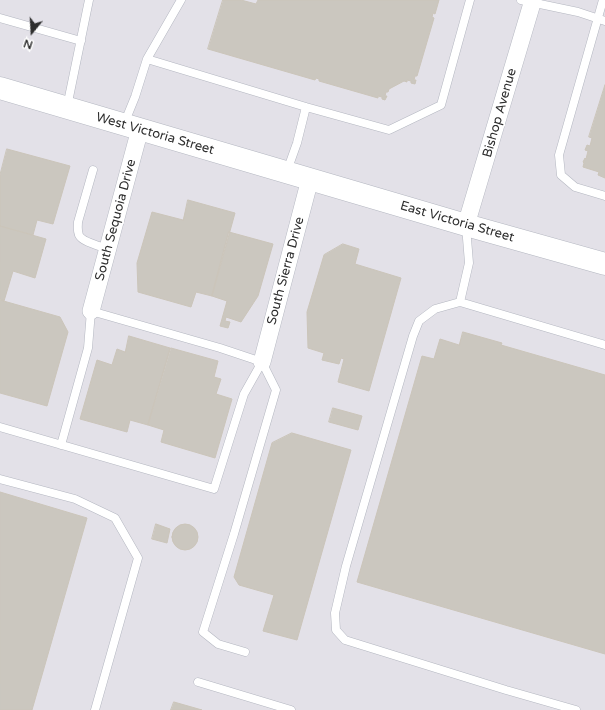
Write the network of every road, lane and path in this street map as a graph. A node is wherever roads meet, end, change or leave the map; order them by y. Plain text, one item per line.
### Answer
1 (89, 0) edge
2 (180, 0) edge
3 (470, 0) edge
4 (603, 0) edge
5 (529, 1) edge
6 (0, 18) edge
7 (601, 20) edge
8 (80, 41) junction
9 (147, 58) junction
10 (0, 88) edge
11 (306, 107) junction
12 (67, 108) junction
13 (132, 127) junction
14 (93, 170) dead end
15 (287, 172) junction
16 (310, 179) junction
17 (605, 196) edge
18 (466, 225) junction
19 (108, 248) junction
20 (605, 264) edge
21 (460, 302) junction
22 (91, 311) junction
23 (605, 345) edge
24 (262, 362) junction
25 (0, 427) edge
26 (61, 445) junction
27 (0, 479) edge
28 (245, 652) dead end
29 (198, 682) dead end
30 (95, 710) edge
31 (291, 710) edge
32 (576, 710) edge

1 - 8 lane
2 - 9 lane
3 - 11 lane
4 - 7 lane
5 - 7 lane
5 - 18 street, Bishop Avenue
6 - 8 lane
7 - 17 lane
8 - 12 lane
9 - 11 lane
9 - 13 lane
10 - 12 main road, West Victoria Street
11 - 15 lane
12 - 13 main road, West Victoria Street
13 - 15 main road, West Victoria Street
13 - 19 street, South Sequoia Drive
14 - 19 lane
15 - 16 main road, West Victoria Street
16 - 18 main road, East Victoria Street
16 - 24 street, South Sierra Drive
18 - 20 main road, East Victoria Street
18 - 21 lane
19 - 22 street, South Sequoia Drive
21 - 23 lane
21 - 32 lane
22 - 24 lane
22 - 26 lane
24 - 26 lane
24 - 28 lane
25 - 26 lane
27 - 30 lane
29 - 31 lane

